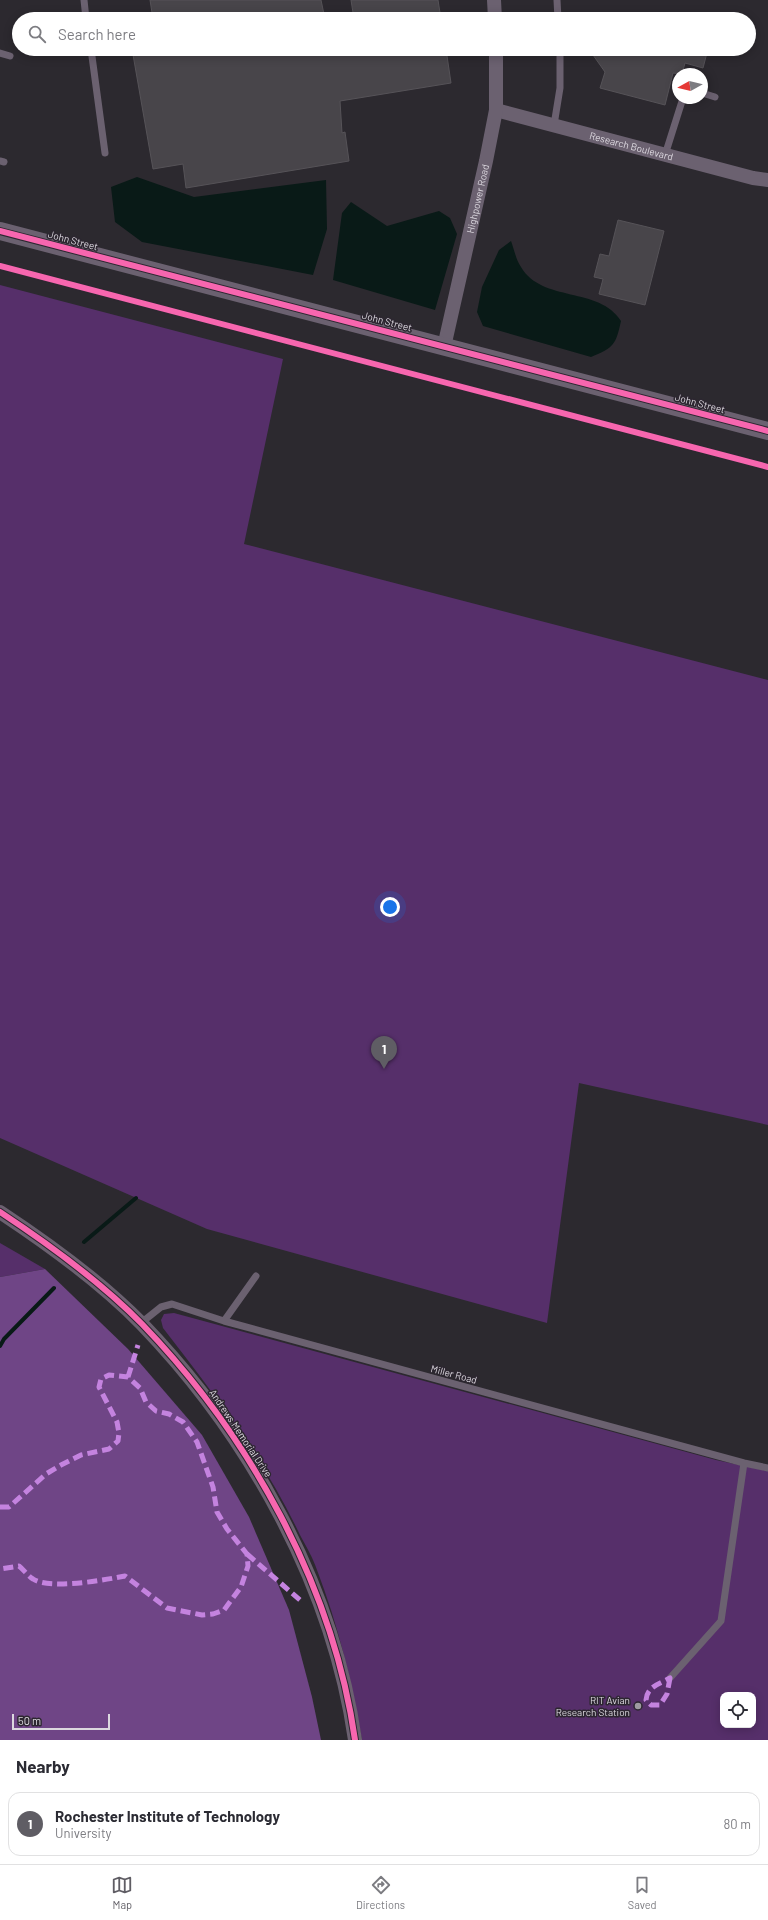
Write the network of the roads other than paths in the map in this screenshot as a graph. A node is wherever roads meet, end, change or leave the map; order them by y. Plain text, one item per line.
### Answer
1 (84, 0) edge
2 (494, 0) edge
3 (557, 0) edge
4 (85, 12) edge
5 (495, 12) edge
6 (558, 12) edge
7 (0, 53) edge
8 (10, 56) dead end
9 (92, 56) edge
10 (496, 56) edge
11 (560, 56) edge
12 (708, 95) edge
13 (715, 97) dead end
14 (681, 104) edge
15 (496, 110) junction
16 (554, 125) junction
17 (105, 153) dead end
18 (665, 155) junction
19 (768, 180) edge
20 (0, 232) edge
21 (444, 347) junction
22 (768, 432) edge
23 (0, 1212) edge
24 (256, 1276) dead end
25 (224, 1321) junction
26 (141, 1323) junction
27 (744, 1463) junction
28 (768, 1468) edge
29 (670, 1678) dead end
30 (355, 1740) edge

1 - 4 lane
2 - 5 street
3 - 6 lane
7 - 8 lane
9 - 17 lane
10 - 15 street, Highpower Road
11 - 16 lane
12 - 13 lane
14 - 18 lane
15 - 16 street, Research Boulevard
15 - 21 street, Highpower Road
16 - 18 street, Research Boulevard
18 - 19 street, Research Boulevard
20 - 21 street, John Street
21 - 22 street, John Street
23 - 26 street, Andrews Memorial Drive
24 - 25 lane
25 - 26 lane, Miller Road
25 - 27 lane, Miller Road
26 - 30 street, Andrews Memorial Drive
27 - 28 lane, Miller Road
27 - 29 lane

